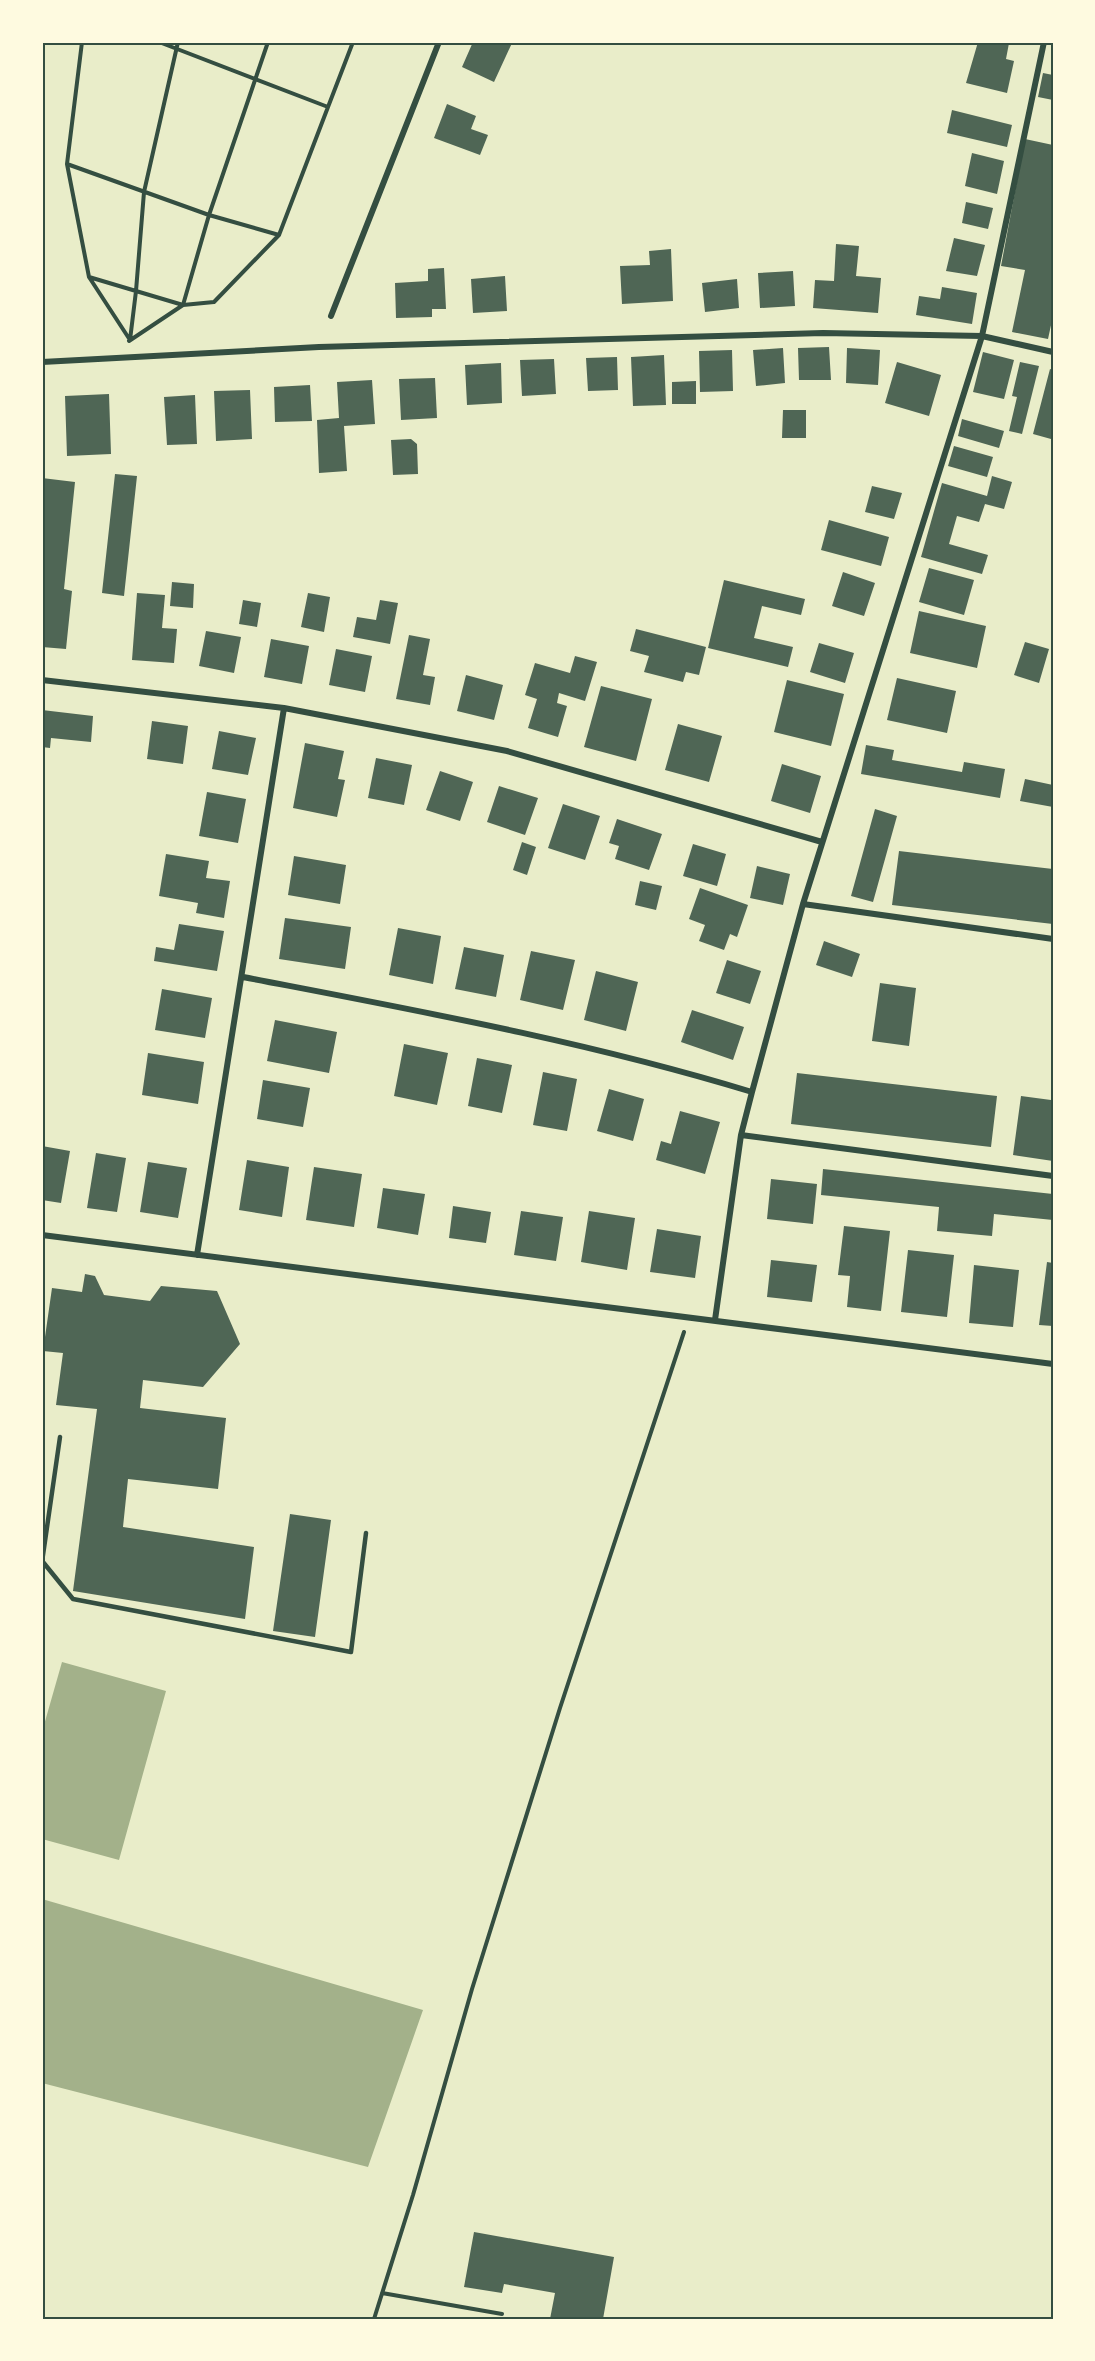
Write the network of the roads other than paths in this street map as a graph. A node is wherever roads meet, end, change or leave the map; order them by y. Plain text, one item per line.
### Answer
1 (439, 42) edge
2 (1044, 42) edge
3 (331, 316) dead end
4 (982, 336) junction
5 (1053, 352) edge
6 (42, 362) edge
7 (42, 680) edge
8 (284, 708) junction
9 (822, 842) junction
10 (803, 904) junction
11 (1053, 939) edge
12 (243, 977) junction
13 (752, 1092) junction
14 (741, 1135) junction
15 (1053, 1176) edge
16 (42, 1235) edge
17 (197, 1255) junction
18 (715, 1320) junction
19 (1053, 1364) edge
20 (60, 1437) dead end
21 (366, 1533) dead end
22 (43, 1562) edge

1 - 3 street
2 - 4 street
4 - 5 street
4 - 6 street
4 - 9 street
7 - 8 street
8 - 9 street
8 - 12 street
9 - 10 street
10 - 11 street
10 - 13 street
12 - 13 street
12 - 17 street
13 - 14 street
14 - 15 street
14 - 18 street
16 - 17 street
17 - 18 street
18 - 19 street
20 - 22 lane
21 - 22 lane

